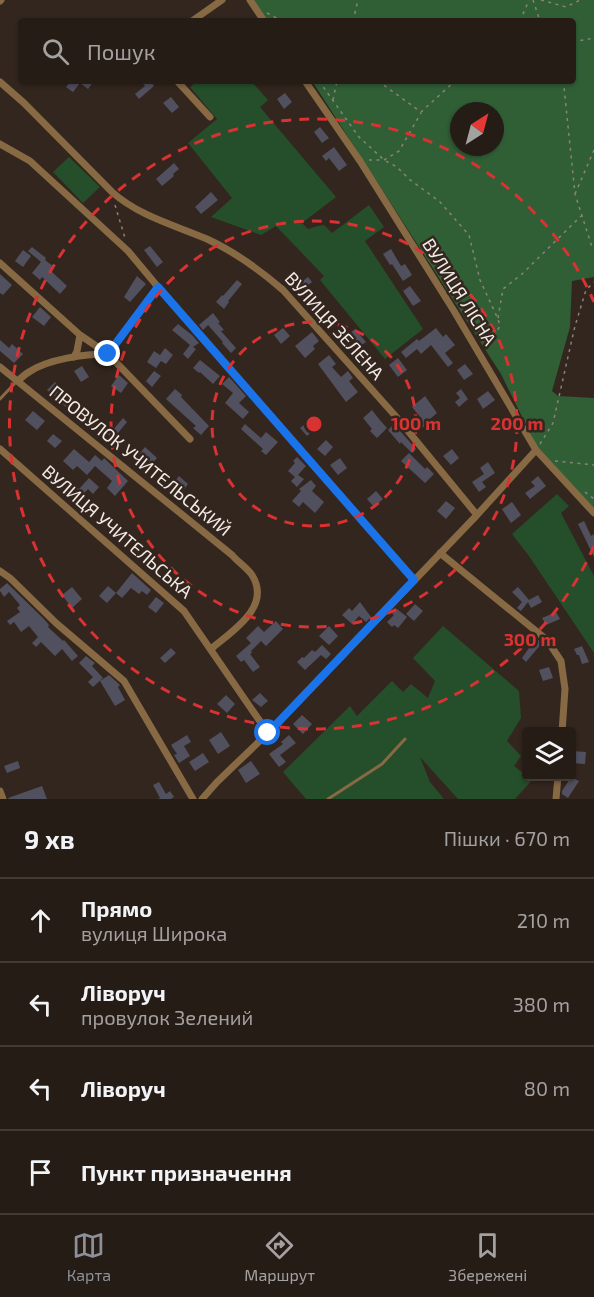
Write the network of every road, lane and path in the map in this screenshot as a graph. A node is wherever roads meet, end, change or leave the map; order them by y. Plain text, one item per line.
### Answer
1 (222, 0) edge
2 (250, 0) edge
3 (358, 0) edge
4 (529, 0) edge
5 (533, 0) edge
6 (541, 0) edge
7 (580, 0) edge
8 (256, 10) junction
9 (196, 18) edge
10 (262, 18) edge
11 (277, 18) edge
12 (354, 18) edge
13 (521, 18) edge
14 (539, 18) edge
15 (594, 38) edge
16 (576, 41) edge
17 (0, 82) edge
18 (180, 84) edge
19 (307, 84) edge
20 (321, 84) edge
21 (337, 84) edge
22 (382, 84) edge
23 (452, 84) edge
24 (563, 84) edge
25 (333, 100) junction
26 (421, 112) junction
27 (210, 117) dead end
28 (0, 144) edge
29 (594, 150) edge
30 (360, 160) junction
31 (384, 160) junction
32 (112, 192) junction
33 (575, 194) junction
34 (582, 215) junction
35 (594, 247) edge
36 (128, 251) junction
37 (0, 263) edge
38 (594, 282) edge
39 (158, 287) junction
40 (498, 319) junction
41 (80, 335) junction
42 (478, 352) junction
43 (108, 354) junction
44 (74, 357) junction
45 (0, 367) edge
46 (18, 381) junction
47 (0, 399) edge
48 (190, 439) dead end
49 (0, 449) edge
50 (536, 450) junction
51 (545, 460) junction
52 (594, 465) edge
53 (594, 513) edge
54 (477, 515) junction
55 (440, 553) junction
56 (0, 572) edge
57 (414, 580) junction
58 (212, 649) junction
59 (562, 727) edge
60 (268, 733) junction
61 (405, 739) dead end
62 (558, 781) edge
63 (0, 791) edge
64 (3, 799) edge
65 (193, 799) edge
66 (201, 799) edge
67 (328, 799) edge
68 (556, 799) edge

1 - 9 street
2 - 8 street
3 - 12 path
4 - 13 path
5 - 14 path
6 - 7 path
8 - 10 street
8 - 11 path
15 - 16 path
17 - 32 street, ВУЛИЦЯ ЗЕЛЕНА
18 - 27 street
19 - 30 street, ВУЛИЦЯ ЛІСНА
20 - 25 path
21 - 25 path
22 - 26 path
23 - 26 path
24 - 33 path
25 - 31 path
26 - 31 path
28 - 36 street
29 - 33 path
30 - 31 path
30 - 42 street, ВУЛИЦЯ ЛІСНА
31 - 40 path
32 - 36 path
32 - 54 street, ВУЛИЦЯ ЗЕЛЕНА
33 - 34 path
34 - 35 path
34 - 40 path
36 - 39 street
37 - 41 street
38 - 50 path
39 - 43 street
39 - 57 street
40 - 42 path
41 - 43 street
41 - 44 street
42 - 50 street, ВУЛИЦЯ ЛІСНА
43 - 44 street
43 - 48 street
44 - 46 street
45 - 46 street, ПРОВУЛОК УЧИТЕЛЬСЬКИЙ
46 - 47 lane
46 - 58 street, ПРОВУЛОК УЧИТЕЛЬСЬКИЙ
49 - 58 street, ВУЛИЦЯ УЧИТЕЛЬСЬКА
50 - 51 street, ВУЛИЦЯ ЛІСНА
50 - 54 street
51 - 52 path
51 - 53 street, ВУЛИЦЯ ЛІСНА
54 - 55 street
55 - 57 street
55 - 59 street
56 - 65 street
57 - 60 street
58 - 60 street, ВУЛИЦЯ УЧИТЕЛЬСЬКА
60 - 66 street
61 - 67 lane
62 - 68 street
63 - 64 street

